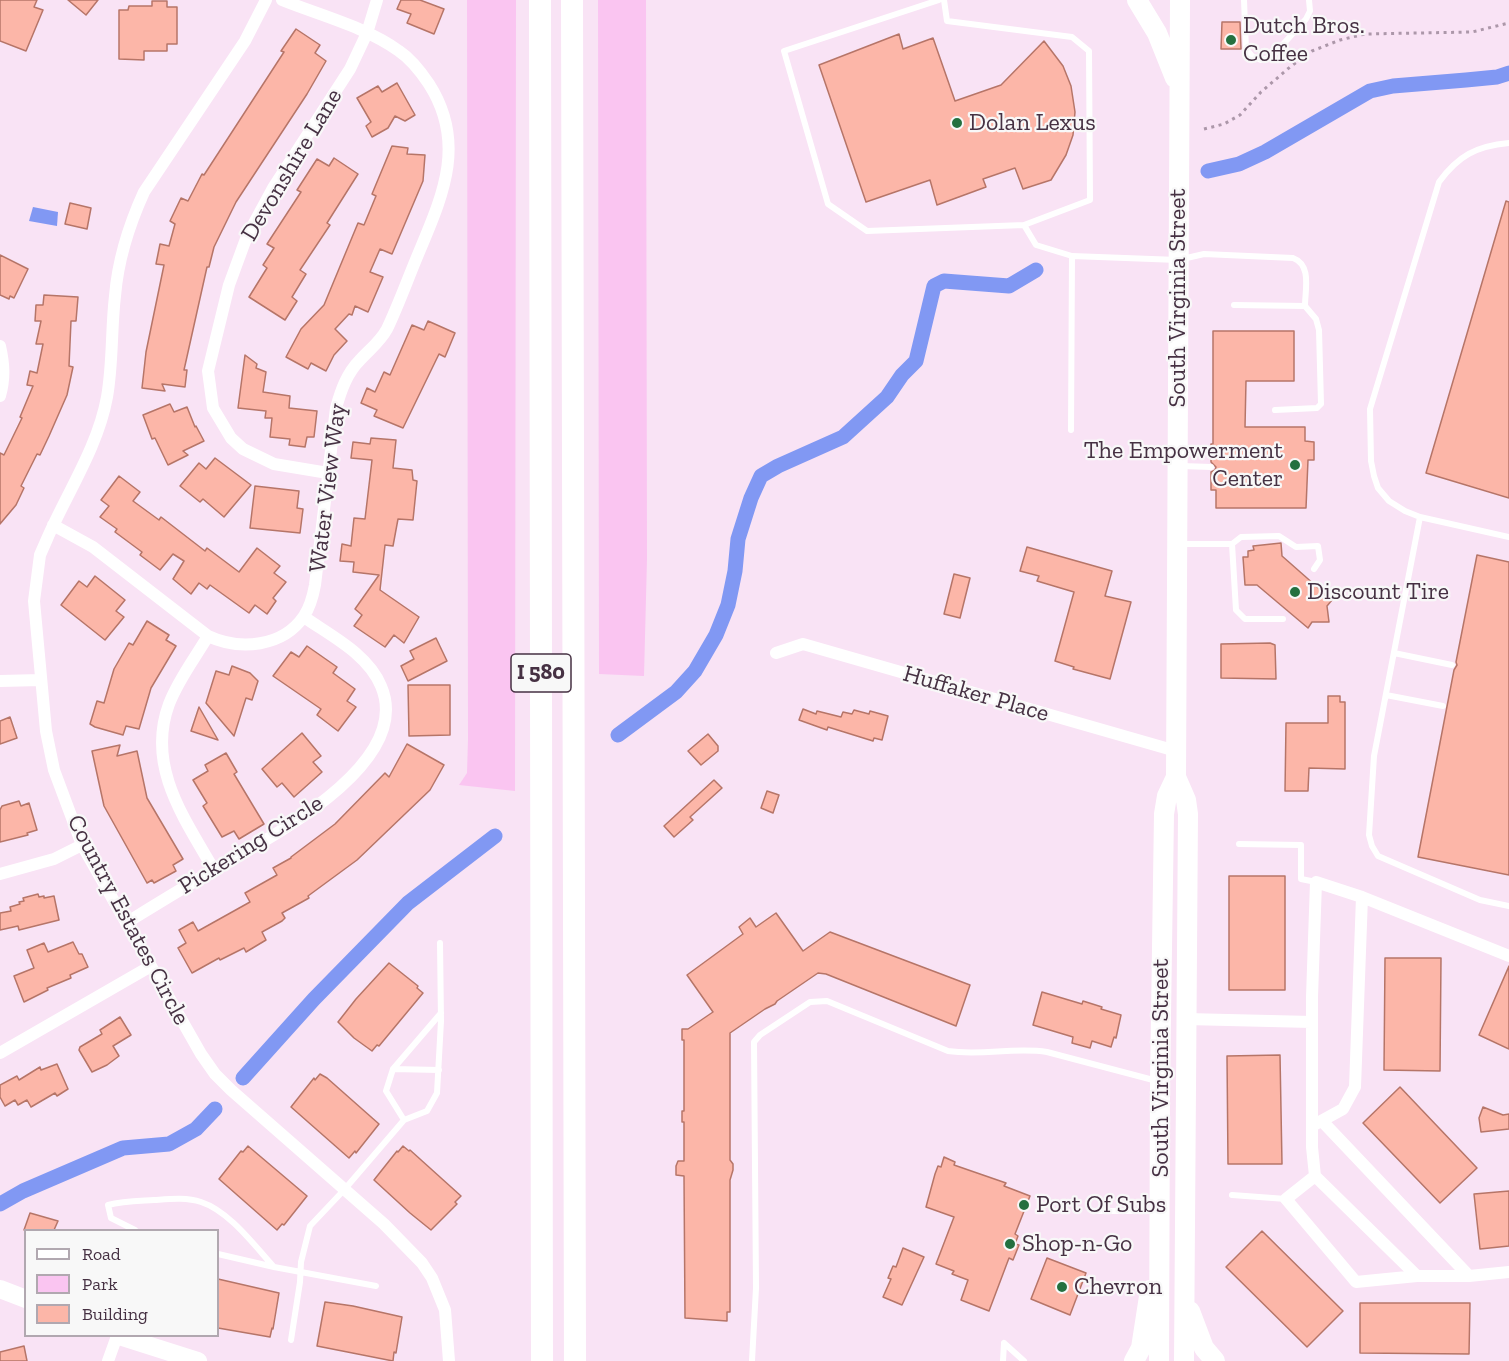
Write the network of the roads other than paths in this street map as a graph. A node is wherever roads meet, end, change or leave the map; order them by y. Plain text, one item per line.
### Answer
1 (266, 0) edge
2 (282, 0) edge
3 (377, 0) edge
4 (540, 0) edge
5 (572, 0) edge
6 (939, 0) edge
7 (944, 0) edge
8 (1137, 0) edge
9 (1180, 0) edge
10 (1244, 0) edge
11 (1309, 0) edge
12 (367, 33) junction
13 (1179, 91) junction
14 (1509, 143) edge
15 (1024, 225) junction
16 (1072, 256) junction
17 (1179, 260) junction
18 (1234, 305) dead end
19 (1305, 306) junction
20 (0, 346) edge
21 (0, 396) edge
22 (1275, 410) dead end
23 (1071, 430) dead end
24 (1177, 466) junction
25 (1211, 467) dead end
26 (328, 473) junction
27 (1420, 517) junction
28 (53, 525) junction
29 (1509, 537) edge
30 (1177, 544) junction
31 (1232, 544) junction
32 (1314, 569) dead end
33 (304, 616) junction
34 (1283, 619) dead end
35 (208, 636) junction
36 (776, 653) dead end
37 (1394, 653) junction
38 (1452, 665) dead end
39 (41, 680) junction
40 (0, 681) edge
41 (1386, 695) junction
42 (1443, 706) dead end
43 (1176, 752) junction
44 (1176, 777) junction
45 (1239, 844) dead end
46 (82, 845) junction
47 (214, 870) junction
48 (0, 874) edge
49 (1316, 882) junction
50 (1362, 897) junction
51 (1509, 906) edge
52 (126, 922) junction
53 (440, 943) dead end
54 (1509, 956) edge
55 (151, 966) junction
56 (441, 1013) junction
57 (1186, 1019) junction
58 (1312, 1023) junction
59 (0, 1053) edge
60 (393, 1068) junction
61 (439, 1070) junction
62 (1160, 1082) junction
63 (404, 1120) junction
64 (1317, 1124) junction
65 (1315, 1176) junction
66 (344, 1190) junction
67 (1232, 1195) dead end
68 (1286, 1198) junction
69 (1094, 1211) dead end
70 (1160, 1220) junction
71 (133, 1229) edge
72 (219, 1254) edge
73 (273, 1267) junction
74 (300, 1272) junction
75 (1509, 1272) edge
76 (1417, 1276) junction
77 (1469, 1276) junction
78 (376, 1286) dead end
79 (0, 1289) edge
80 (1184, 1295) junction
81 (24, 1298) edge
82 (117, 1337) edge
83 (124, 1337) edge
84 (291, 1340) dead end
85 (542, 1354) edge
86 (574, 1354) edge
87 (108, 1361) edge
88 (198, 1361) edge
89 (449, 1361) edge
90 (752, 1361) edge
91 (1003, 1361) edge
92 (1024, 1361) edge
93 (1134, 1361) edge
94 (1159, 1361) edge
95 (1184, 1361) edge
96 (1215, 1361) edge

1 - 28 street, Country Estates Circle
2 - 12 street, Water View Way
3 - 12 street, Devonshire Lane
4 - 85 highway, I 580
5 - 86 highway, I 580
6 - 15 lane
7 - 15 lane
8 - 13 main road
9 - 13 main road, South Virginia Street
10 - 11 lane
12 - 26 street, Water View Way
12 - 26 street, Devonshire Lane
13 - 17 main road, South Virginia Street
14 - 27 lane
15 - 16 lane
16 - 17 lane
16 - 23 lane
17 - 19 lane
17 - 24 main road, South Virginia Street
18 - 19 lane
19 - 22 lane
20 - 21 street
24 - 25 lane
24 - 30 main road, South Virginia Street
26 - 33 street, Water View Way
27 - 29 lane
27 - 37 lane
28 - 35 street, Water View Way
28 - 39 street, Country Estates Circle
30 - 31 lane
30 - 43 main road, South Virginia Street
31 - 32 lane
31 - 34 lane
33 - 35 street, Water View Way
33 - 47 street, Pickering Circle
35 - 47 street
36 - 43 street, Huffaker Place
37 - 38 lane
37 - 41 lane
39 - 40 street
39 - 46 street, Country Estates Circle
41 - 42 lane
41 - 51 lane
43 - 44 main road, South Virginia Street
44 - 57 main road, South Virginia Street
44 - 62 main road, South Virginia Street
45 - 49 lane
46 - 48 street
46 - 52 street, Country Estates Circle
47 - 52 street, Pickering Circle
49 - 50 street
49 - 58 street
50 - 54 street
50 - 64 street
52 - 55 street, Country Estates Circle
53 - 56 lane
55 - 59 street
55 - 66 street, Country Estates Circle
56 - 60 lane
56 - 61 lane
57 - 58 street
57 - 80 main road, South Virginia Street
58 - 64 street
60 - 61 lane
60 - 63 lane
61 - 63 lane
62 - 70 main road, South Virginia Street
62 - 90 lane
63 - 66 lane
64 - 65 street
64 - 77 street
65 - 68 street
65 - 76 street
66 - 74 lane
66 - 89 street, Country Estates Circle
67 - 68 lane
68 - 76 street
69 - 70 lane
70 - 93 main road
70 - 94 main road, South Virginia Street
71 - 73 lane
72 - 73 lane
73 - 74 lane
74 - 78 lane
74 - 84 lane
75 - 77 street
76 - 77 street
79 - 81 street
80 - 95 main road, South Virginia Street
80 - 96 main road
82 - 87 street
83 - 88 street
91 - 92 lane

